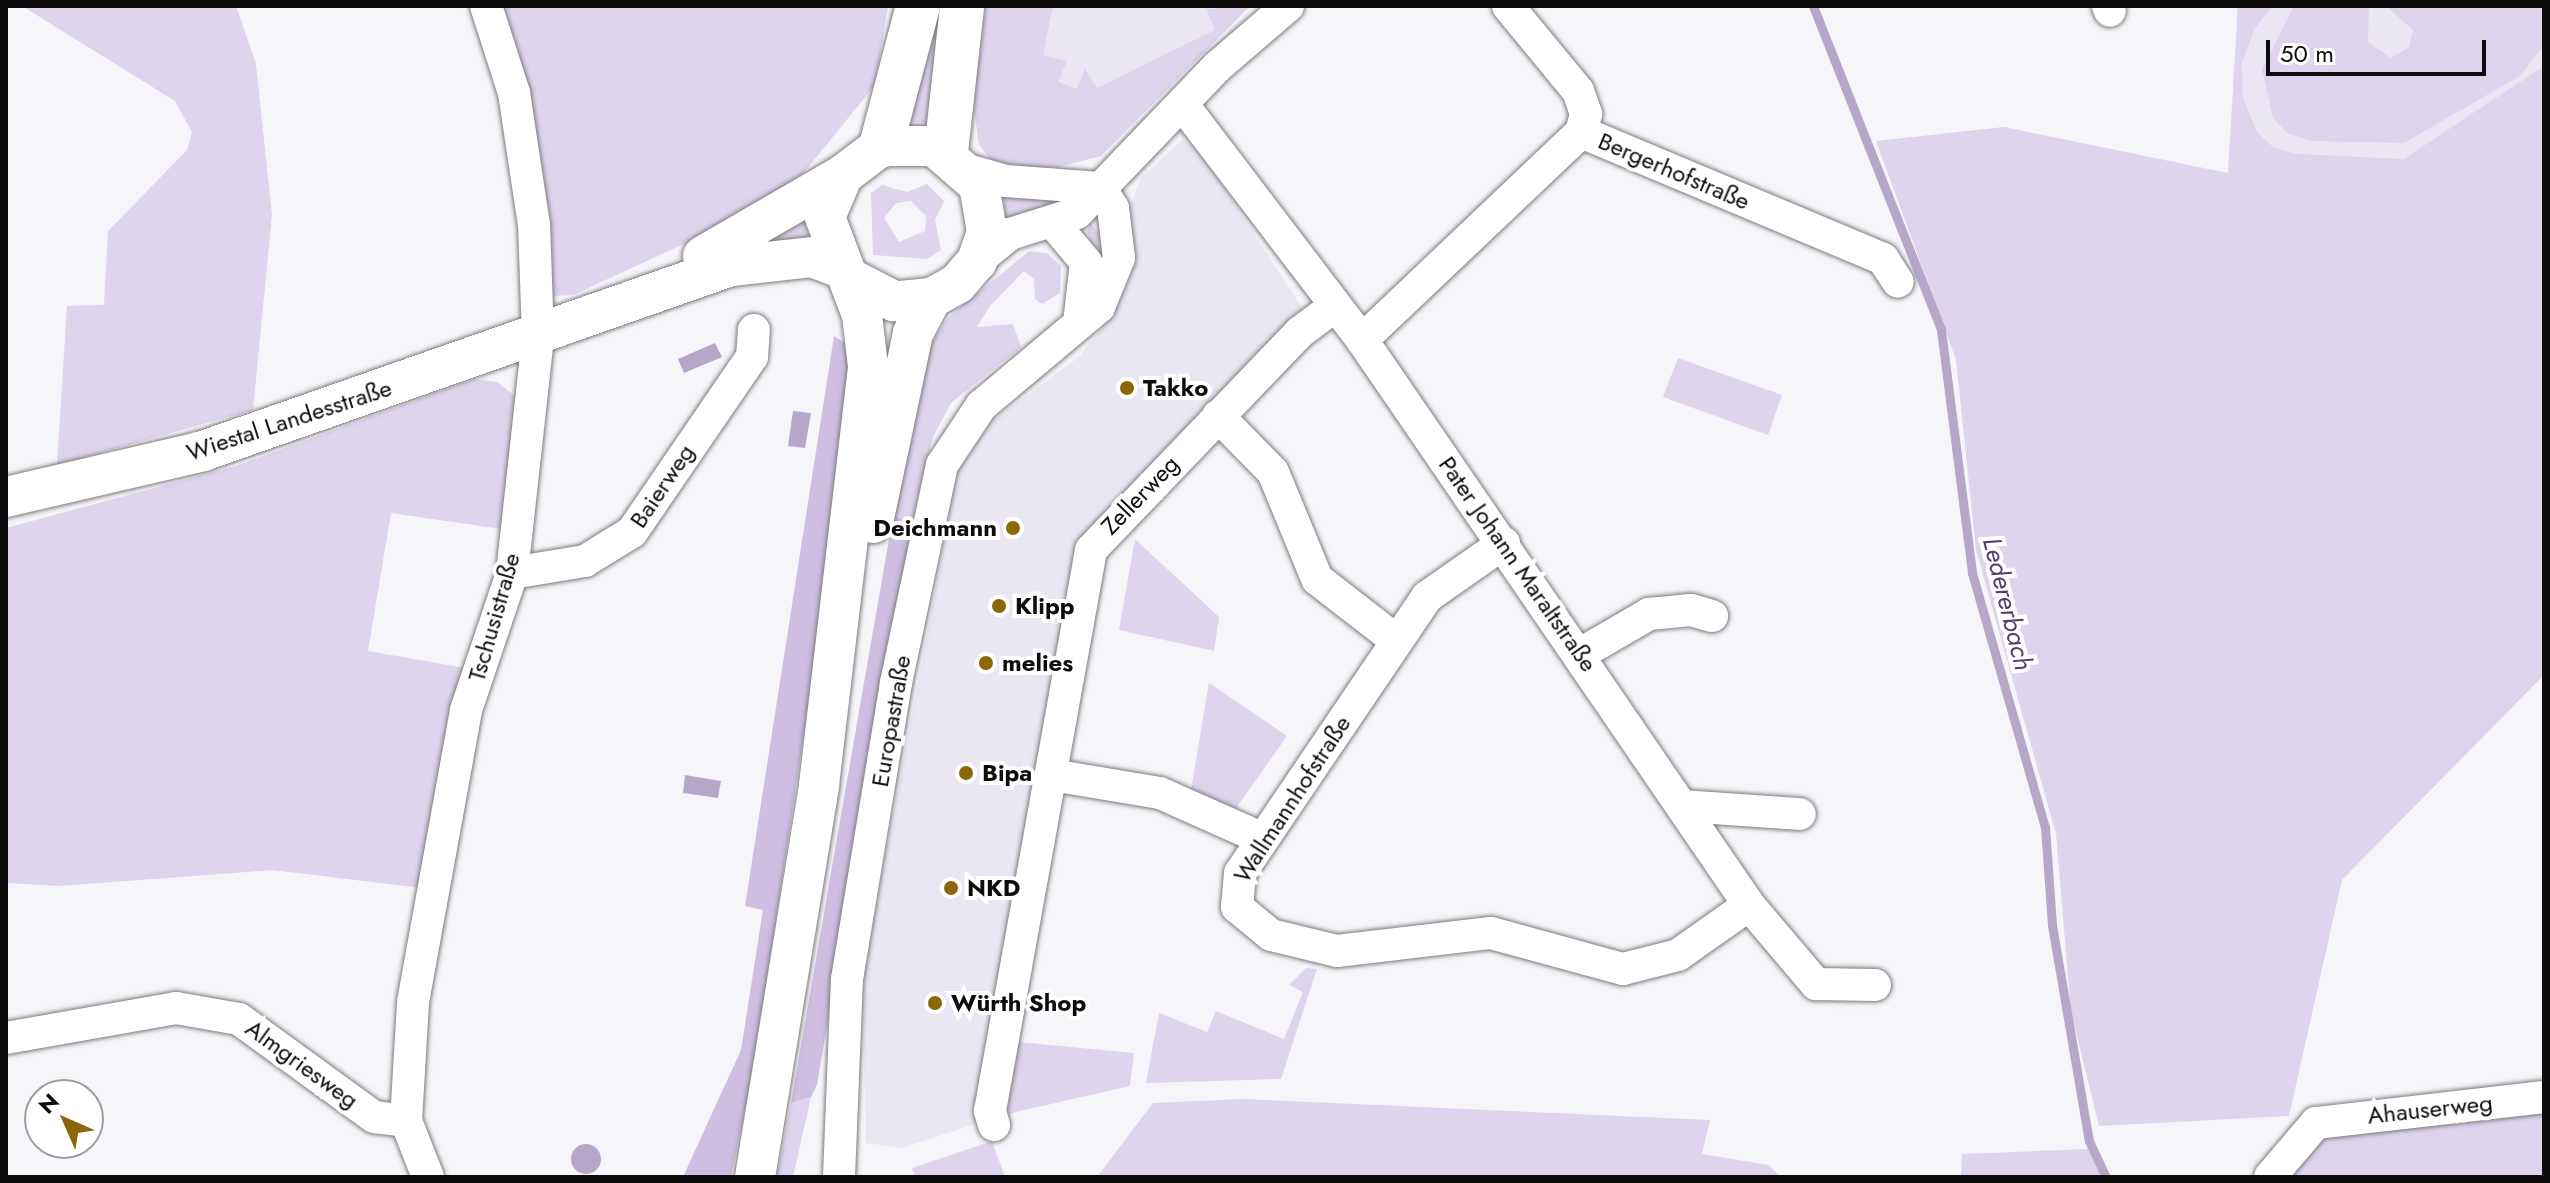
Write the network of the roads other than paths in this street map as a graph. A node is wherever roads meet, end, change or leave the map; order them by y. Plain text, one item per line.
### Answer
1 (486, 6) edge
2 (918, 6) edge
3 (962, 6) edge
4 (1288, 6) edge
5 (1508, 6) edge
6 (1183, 105) junction
7 (1581, 132) junction
8 (881, 146) junction
9 (956, 161) junction
10 (843, 175) junction
11 (1100, 188) junction
12 (1054, 224) junction
13 (977, 261) junction
14 (847, 274) junction
15 (1898, 282) dead end
16 (932, 298) junction
17 (1335, 306) junction
18 (1079, 323) junction
19 (754, 330) dead end
20 (552, 331) junction
21 (1362, 340) junction
22 (1218, 416) junction
23 (6, 497) edge
24 (1504, 543) junction
25 (512, 573) junction
26 (1712, 616) dead end
27 (1397, 641) junction
28 (1580, 654) junction
29 (1052, 775) junction
30 (819, 785) junction
31 (1682, 806) junction
32 (1800, 814) dead end
33 (1261, 838) junction
34 (1749, 905) junction
35 (1875, 985) dead end
36 (6, 1038) edge
37 (2544, 1097) edge
38 (406, 1121) junction
39 (994, 1125) dead end
40 (428, 1177) edge
41 (755, 1177) edge
42 (839, 1177) edge
43 (2270, 1177) edge

1 - 20 street, Tschusistraße
2 - 8 highway
3 - 9 highway
4 - 6 street
5 - 7 street, Bergerhofstraße
6 - 11 street
6 - 17 street, Pater Johann Maraltstraße
7 - 15 street, Bergerhofstraße
7 - 21 street
8 - 9 main road
8 - 10 main road
9 - 11 street
9 - 13 main road
10 - 14 main road
10 - 20 main road, Wiestal Landesstraße
11 - 12 street
11 - 18 street, Europastraße
12 - 13 street
12 - 18 street
13 - 16 main road
14 - 16 main road
14 - 20 main road, Wiestal Landesstraße
14 - 30 main road
16 - 30 main road
17 - 21 street, Pater Johann Maraltstraße
17 - 22 street, Zellerweg
18 - 42 street, Europastraße
19 - 25 street, Baierweg
20 - 23 main road, Wiestal Landesstraße
20 - 25 street, Tschusistraße
21 - 24 street, Pater Johann Maraltstraße
22 - 27 street
22 - 29 street, Zellerweg
24 - 27 street, Wallmannhofstraße
24 - 28 street, Pater Johann Maraltstraße
25 - 38 street, Tschusistraße
26 - 28 street
27 - 33 street, Wallmannhofstraße
28 - 31 street, Pater Johann Maraltstraße
29 - 33 street
29 - 39 street, Zellerweg
30 - 41 main road
31 - 32 street
31 - 34 street, Pater Johann Maraltstraße
33 - 34 street, Wallmannhofstraße
34 - 35 street, Pater Johann Maraltstraße
36 - 38 street, Almgriesweg
37 - 43 street, Ahauserweg
38 - 40 street, Tschusistraße

